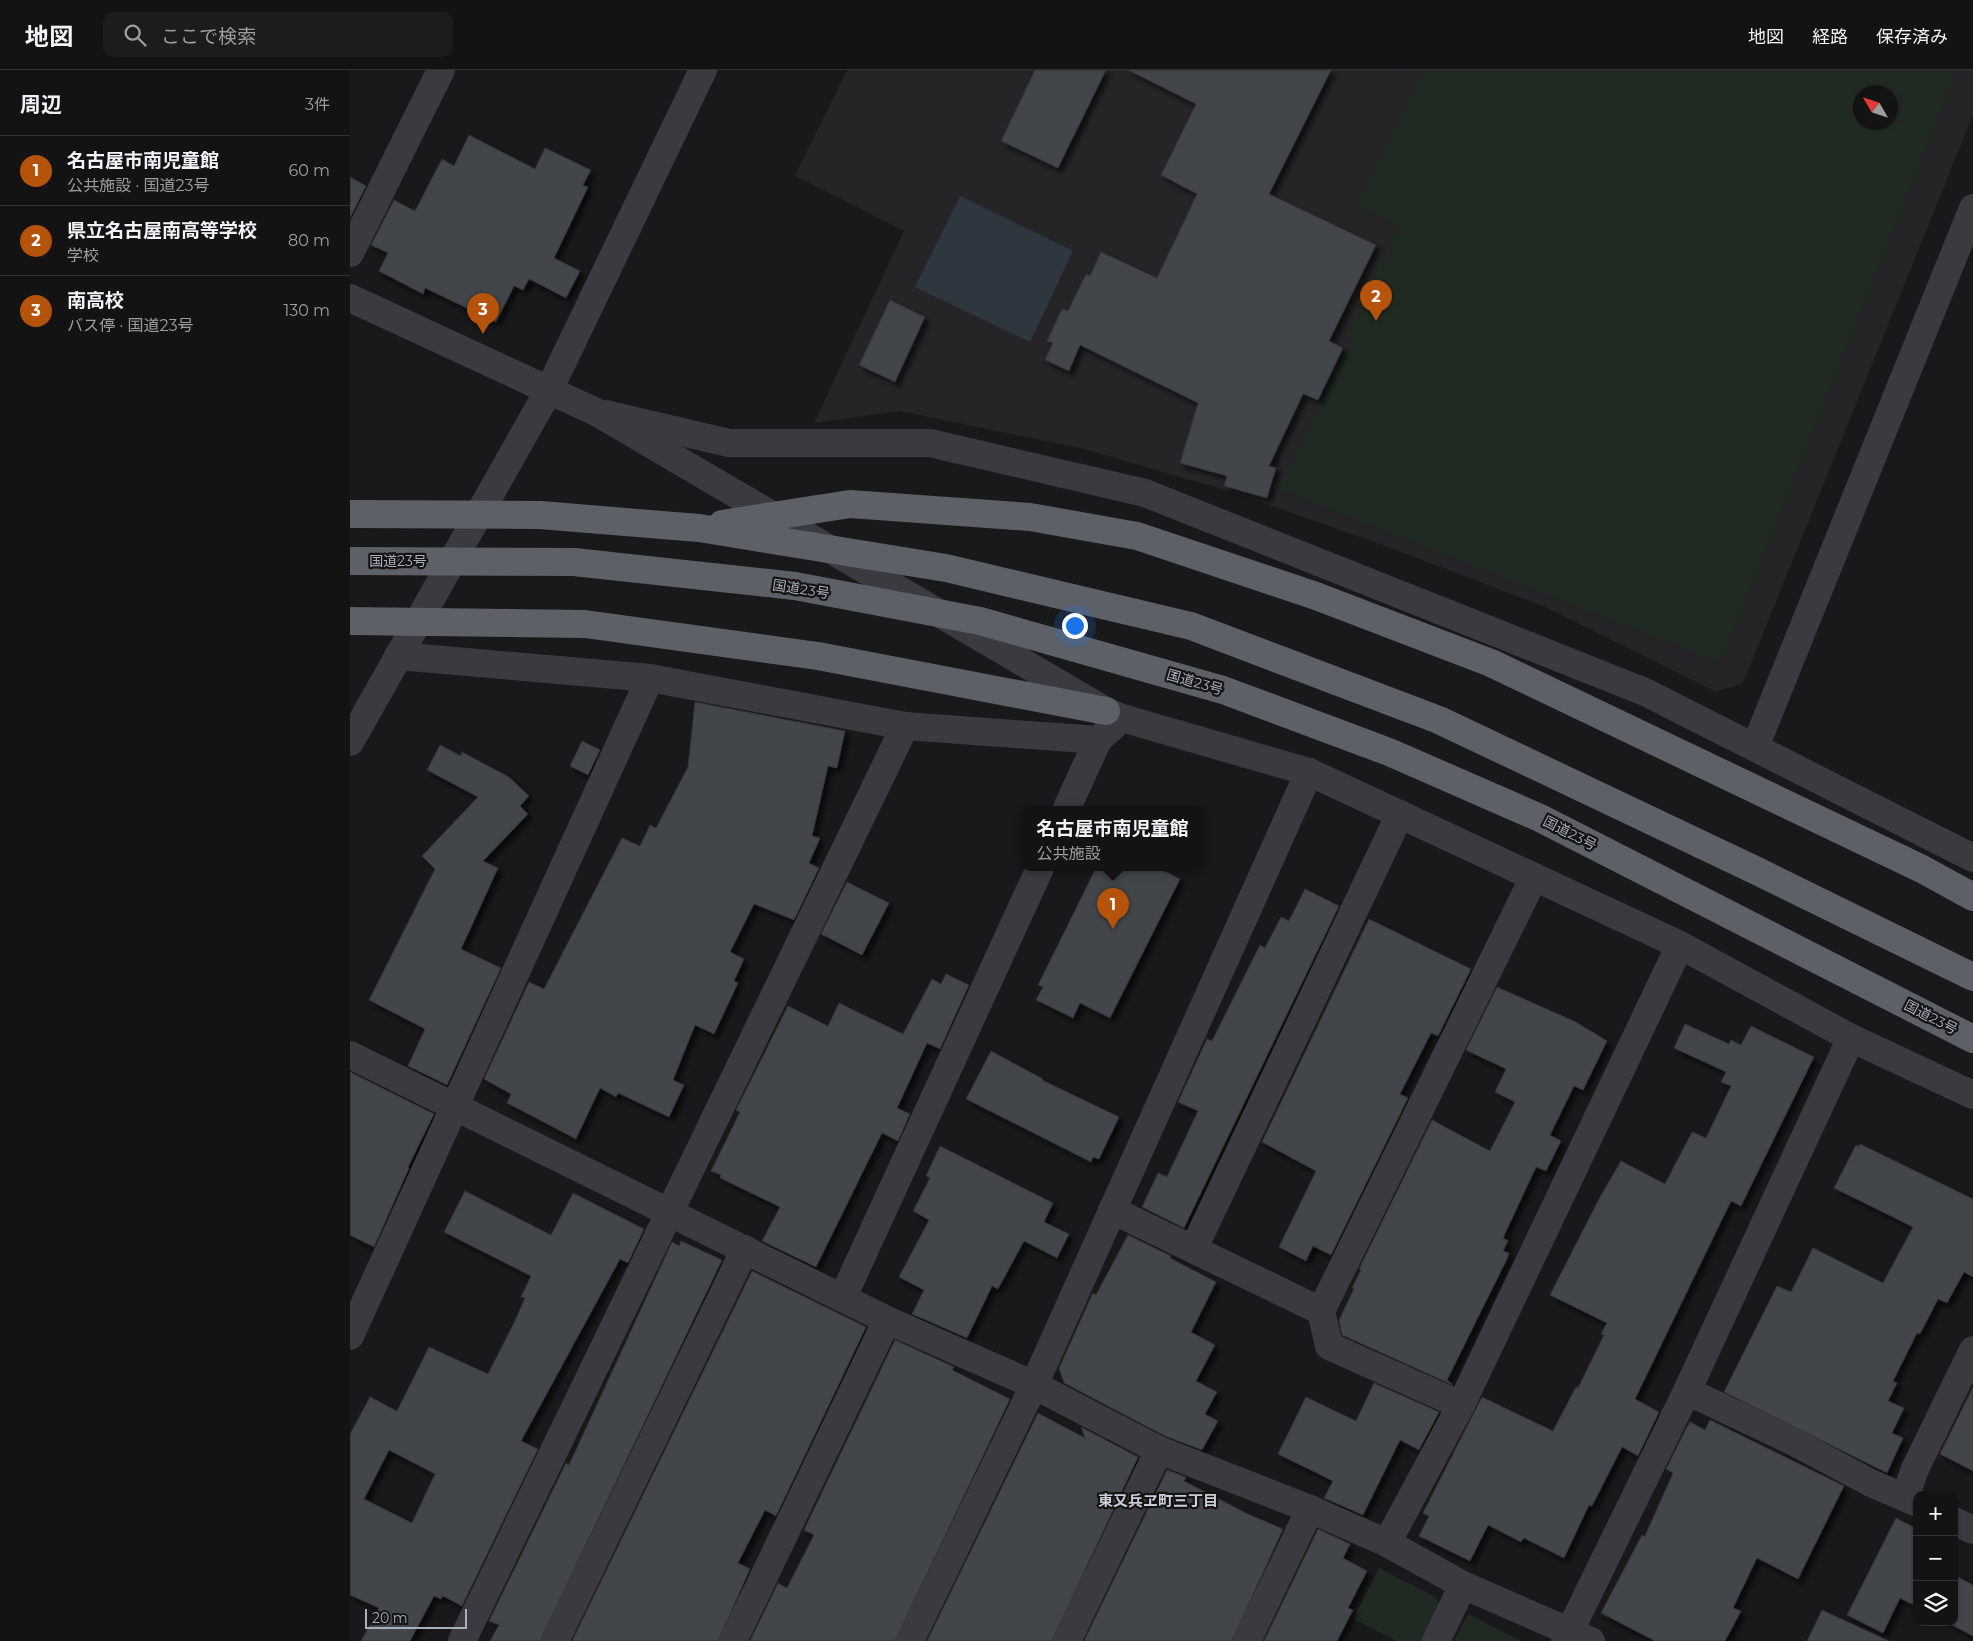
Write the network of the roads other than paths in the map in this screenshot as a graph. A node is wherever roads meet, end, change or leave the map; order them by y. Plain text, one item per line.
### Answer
1 (441, 70) edge
2 (703, 70) edge
3 (1973, 208) edge
4 (350, 252) edge
5 (350, 298) edge
6 (549, 390) junction
7 (596, 412) junction
8 (350, 514) edge
9 (699, 528) junction
10 (350, 561) edge
11 (350, 621) edge
12 (398, 656) junction
13 (650, 678) junction
14 (1114, 715) junction
15 (905, 726) junction
16 (1098, 740) junction
17 (350, 742) edge
18 (1755, 747) junction
19 (1309, 772) junction
20 (1068, 806) edge
21 (1400, 814) junction
22 (1973, 858) edge
23 (1039, 871) edge
24 (1534, 877) junction
25 (1973, 897) edge
26 (1680, 945) junction
27 (1973, 977) edge
28 (1851, 1038) junction
29 (1973, 1039) edge
30 (350, 1055) edge
31 (1973, 1094) edge
32 (456, 1106) junction
33 (1112, 1210) junction
34 (670, 1212) junction
35 (1194, 1248) junction
36 (745, 1249) junction
37 (843, 1297) junction
38 (1321, 1312) junction
39 (887, 1320) junction
40 (350, 1336) edge
41 (1973, 1350) edge
42 (1034, 1385) junction
43 (1687, 1391) junction
44 (1461, 1405) junction
45 (1159, 1450) junction
46 (1911, 1500) edge
47 (1310, 1509) junction
48 (1958, 1523) edge
49 (1973, 1530) edge
50 (1387, 1543) junction
51 (1463, 1585) junction
52 (1575, 1637) edge
53 (462, 1641) edge
54 (555, 1641) edge
55 (732, 1641) edge
56 (910, 1641) edge
57 (1067, 1641) edge
58 (1247, 1641) edge
59 (1436, 1641) edge

1 - 4 street
2 - 6 street
3 - 18 street
5 - 6 street
6 - 7 street
6 - 12 street
7 - 14 street
7 - 18 street
8 - 9 highway
9 - 25 highway
9 - 27 highway
10 - 29 highway, 国道23号
11 - 14 highway
12 - 13 street
12 - 17 street
13 - 15 street
13 - 32 street
14 - 16 street
14 - 19 street
15 - 16 street
15 - 34 street
16 - 20 street
18 - 22 street
19 - 21 street
19 - 33 street
21 - 24 street
21 - 35 street
23 - 37 street
24 - 26 street
24 - 38 street
26 - 28 street
26 - 44 street
28 - 31 street
28 - 43 street
30 - 32 street
32 - 34 street
32 - 40 street
33 - 35 street
33 - 42 street
34 - 36 street
34 - 53 street
35 - 38 street
36 - 37 street
36 - 54 street
37 - 39 street
38 - 44 street
39 - 42 street
39 - 55 street
41 - 46 street
42 - 45 street
42 - 56 street
43 - 46 street
43 - 52 street
44 - 50 street
45 - 47 street
45 - 57 street
47 - 50 street
47 - 58 street
48 - 49 street
50 - 51 street
51 - 52 street
51 - 59 street

